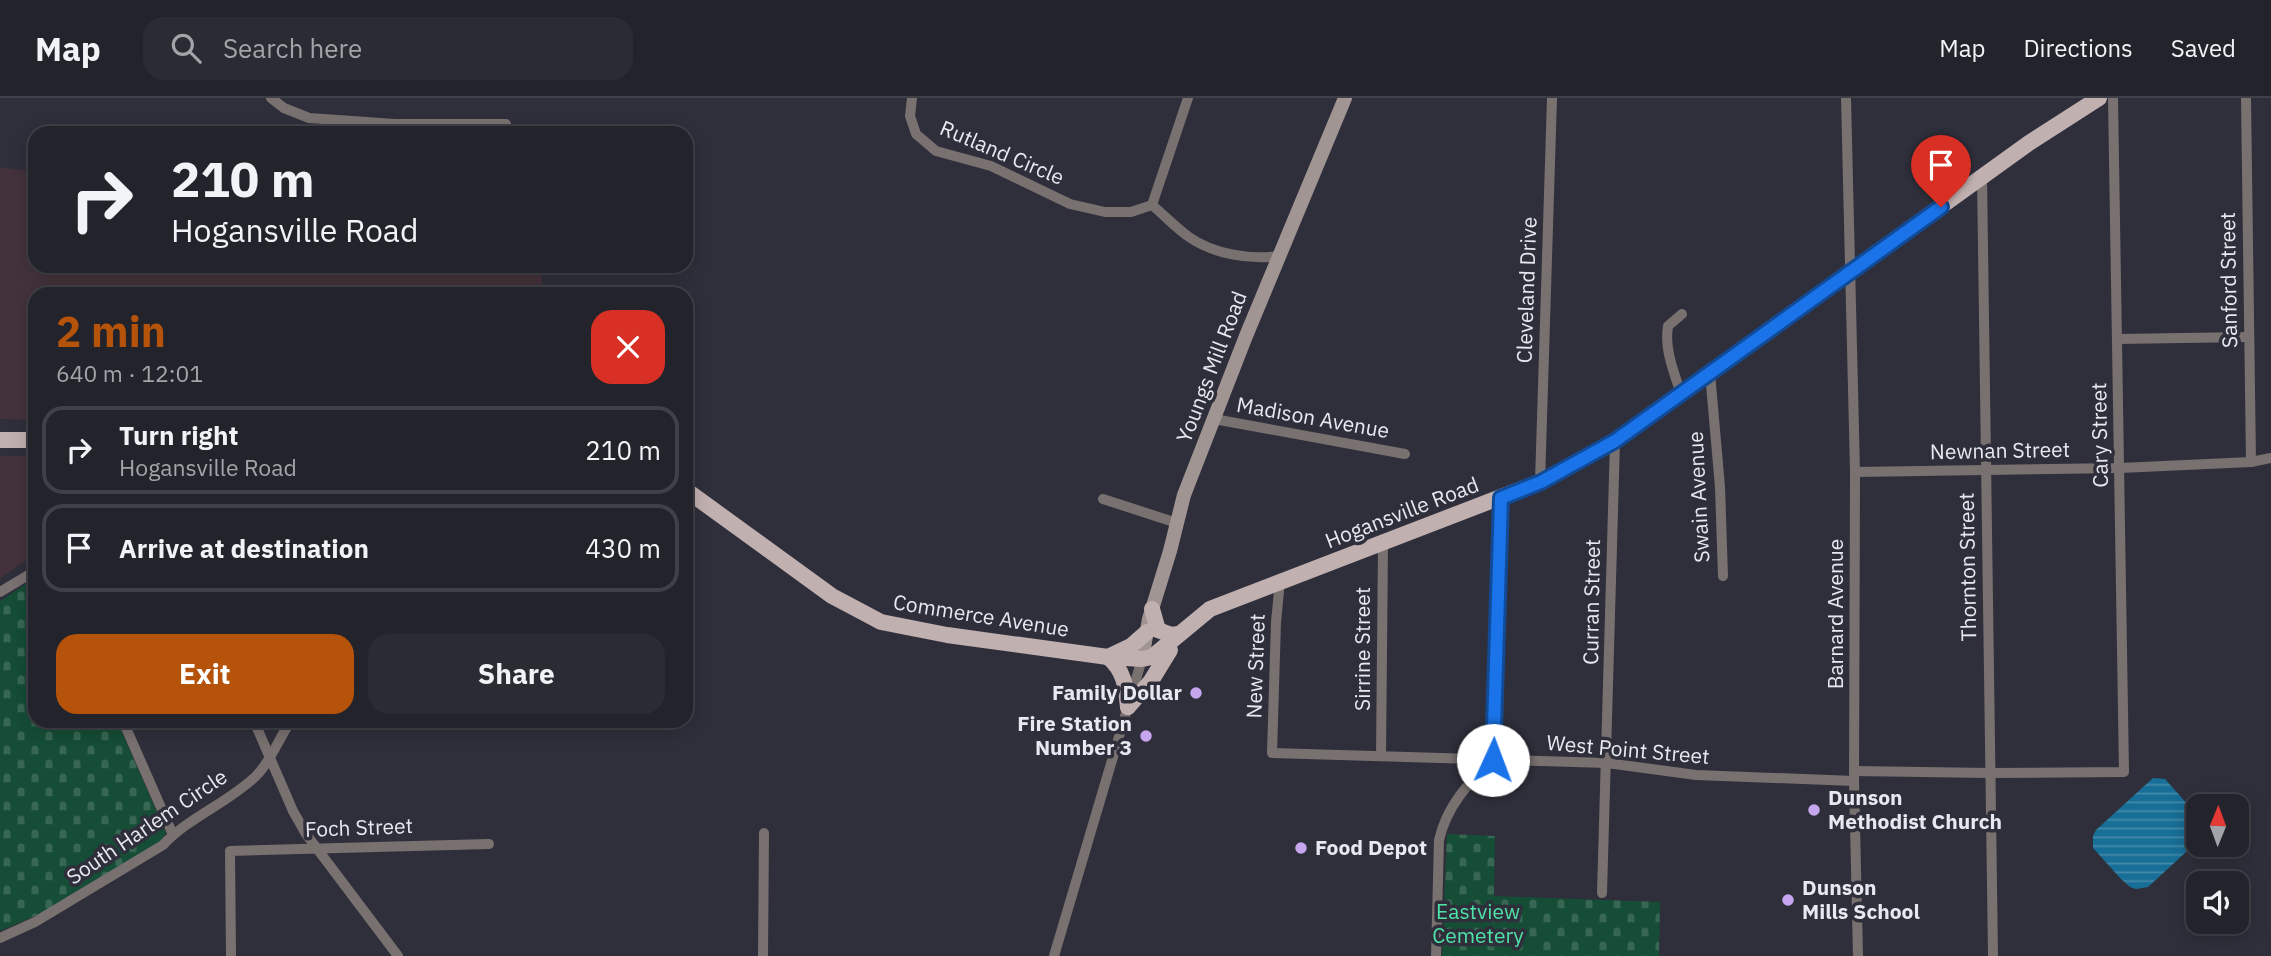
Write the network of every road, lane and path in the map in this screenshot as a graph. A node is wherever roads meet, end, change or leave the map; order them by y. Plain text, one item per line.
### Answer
1 (271, 98) edge
2 (912, 98) edge
3 (1188, 98) edge
4 (1345, 98) edge
5 (1552, 98) edge
6 (1846, 98) edge
7 (2099, 98) edge
8 (2113, 98) edge
9 (2246, 98) edge
10 (506, 124) dead end
11 (1982, 177) junction
12 (1152, 205) junction
13 (1278, 256) junction
14 (1850, 273) junction
15 (1682, 314) dead end
16 (2249, 337) junction
17 (2118, 339) junction
18 (1710, 373) junction
19 (1681, 394) junction
20 (1214, 419) junction
21 (0, 440) edge
22 (28, 440) edge
23 (1615, 441) junction
24 (1405, 454) dead end
25 (2271, 458) edge
26 (2251, 462) junction
27 (2120, 468) junction
28 (1986, 470) junction
29 (1855, 472) junction
30 (1541, 482) junction
31 (693, 495) edge
32 (1501, 498) junction
33 (1102, 499) dead end
34 (1177, 523) junction
35 (1383, 543) junction
36 (28, 574) edge
37 (1723, 576) dead end
38 (1280, 581) junction
39 (0, 592) edge
40 (1152, 609) junction
41 (1147, 632) junction
42 (1180, 634) junction
43 (1108, 657) junction
44 (1142, 659) junction
45 (1128, 707) junction
46 (125, 728) edge
47 (257, 728) edge
48 (287, 728) edge
49 (1272, 753) joint
50 (1381, 756) junction
51 (270, 759) junction
52 (1493, 760) junction
53 (1607, 763) junction
54 (2124, 772) joint
55 (1990, 773) junction
56 (1854, 776) junction
57 (764, 833) dead end
58 (173, 835) junction
59 (489, 844) dead end
60 (316, 849) junction
61 (1602, 893) dead end
62 (0, 938) edge
63 (231, 956) edge
64 (398, 956) edge
65 (763, 956) edge
66 (1054, 956) edge
67 (1436, 956) edge
68 (1858, 956) edge
69 (1993, 956) edge

1 - 10 street
2 - 12 street, Rutland Circle
3 - 12 street
4 - 13 street, Youngs Mill Road
5 - 30 street, Cleveland Drive
6 - 14 street, Barnard Avenue
7 - 11 main road, Hogansville Road
8 - 17 street, Cary Street
9 - 16 street, Sanford Street
11 - 14 main road, Hogansville Road
11 - 28 street, Thornton Street
12 - 13 street
13 - 20 street, Youngs Mill Road
14 - 18 main road, Hogansville Road
14 - 29 street, Barnard Avenue
15 - 19 street
16 - 17 street
16 - 26 street, Sanford Street
17 - 27 street, Cary Street
18 - 19 main road, Hogansville Road
18 - 37 street, Swain Avenue
19 - 23 main road, Hogansville Road
20 - 24 street, Madison Avenue
20 - 34 street, Youngs Mill Road
21 - 22 main road
23 - 30 main road, Hogansville Road
23 - 53 street, Curran Street
25 - 26 street, Newnan Street
26 - 27 street, Newnan Street
27 - 28 street, Newnan Street
27 - 54 street, Cary Street
28 - 29 street, Newnan Street
28 - 55 street, Thornton Street
29 - 56 street, Barnard Avenue
30 - 32 main road, Hogansville Road
31 - 43 main road, Commerce Avenue
32 - 35 main road, Hogansville Road
32 - 52 street
33 - 34 street
34 - 40 street, Youngs Mill Road
35 - 38 main road, Hogansville Road
35 - 50 street, Sirrine Street
36 - 39 street
38 - 42 main road, Hogansville Road
38 - 49 street, New Street
40 - 41 street, Youngs Mill Road
40 - 42 main road
41 - 43 main road
41 - 44 street, Youngs Mill Road
42 - 44 main road, Hogansville Road
42 - 45 main road
43 - 44 main road, Commerce Avenue
43 - 45 main road
44 - 45 street
45 - 66 street
46 - 58 street
47 - 51 street
48 - 51 street, South Harlem Circle
49 - 50 street, West Point Street
50 - 52 street, West Point Street
51 - 58 street, South Harlem Circle
51 - 60 street
52 - 53 street, West Point Street
52 - 67 street
53 - 56 street, West Point Street
53 - 61 street, Curran Street
54 - 55 street, West Point Street
55 - 56 street, West Point Street
55 - 69 street, Thornton Street
56 - 68 street, Barnard Avenue
57 - 65 street
58 - 62 street, South Harlem Circle
59 - 60 street, Foch Street
60 - 63 street, Foch Street
60 - 64 street

